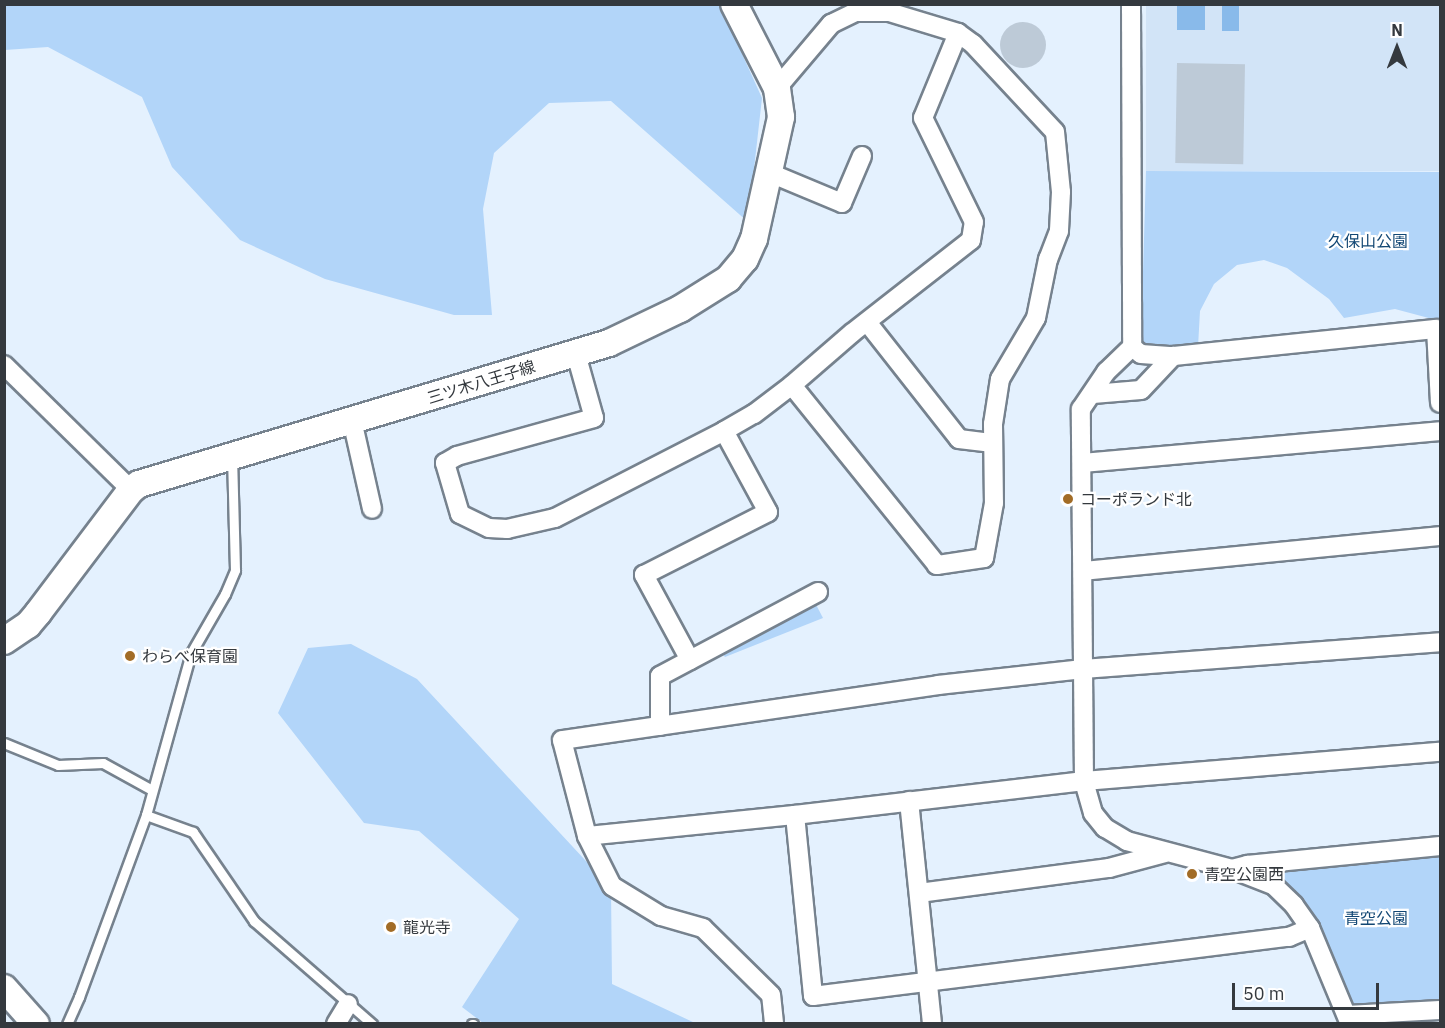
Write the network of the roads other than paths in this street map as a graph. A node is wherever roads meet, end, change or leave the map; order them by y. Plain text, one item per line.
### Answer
1 (734, 4) edge
2 (1131, 4) edge
3 (855, 8) edge
4 (958, 33) junction
5 (777, 88) junction
6 (862, 156) dead end
7 (770, 173) junction
8 (867, 322) junction
9 (1132, 347) junction
10 (576, 354) junction
11 (1173, 356) junction
12 (4, 365) edge
13 (792, 385) junction
14 (1093, 394) junction
15 (1440, 403) edge
16 (352, 420) junction
17 (724, 431) junction
18 (1440, 431) edge
19 (993, 443) junction
20 (232, 458) junction
21 (1083, 463) junction
22 (130, 489) junction
23 (372, 509) dead end
24 (1440, 536) edge
25 (1083, 571) junction
26 (818, 592) dead end
27 (4, 641) edge
28 (1440, 642) edge
29 (690, 660) junction
30 (1083, 669) junction
31 (660, 726) junction
32 (4, 743) edge
33 (1440, 752) edge
34 (1084, 781) junction
35 (152, 790) junction
36 (909, 801) junction
37 (146, 815) junction
38 (795, 815) junction
39 (587, 836) junction
40 (1440, 846) edge
41 (1165, 853) junction
42 (1232, 869) junction
43 (919, 893) junction
44 (1310, 928) junction
45 (928, 983) junction
46 (348, 1004) junction
47 (14, 1009) edge
48 (1440, 1010) edge
49 (1348, 1019) edge
50 (36, 1023) edge
51 (67, 1023) edge
52 (336, 1023) edge
53 (372, 1023) edge
54 (774, 1023) edge
55 (932, 1023) edge

1 - 5 main road, 三ツ木八王子線
2 - 9 street
3 - 4 street
3 - 5 street
4 - 8 street
4 - 19 street
5 - 7 main road, 三ツ木八王子線
6 - 7 street
7 - 10 main road, 三ツ木八王子線
8 - 13 street
8 - 19 street
9 - 11 street
9 - 14 street
10 - 16 main road, 三ツ木八王子線
10 - 17 street
11 - 14 street
11 - 15 street
12 - 22 street
13 - 17 street
13 - 19 street
14 - 21 street
16 - 20 main road, 三ツ木八王子線
16 - 23 street
17 - 29 street
18 - 21 street
20 - 22 main road, 三ツ木八王子線
20 - 35 lane
21 - 25 street
22 - 27 main road
24 - 25 street
25 - 30 street
26 - 29 street
28 - 30 street
29 - 31 street
30 - 31 street
30 - 34 street
31 - 39 street
32 - 35 lane
33 - 34 street
34 - 36 street
34 - 41 street
35 - 37 lane
36 - 38 street
36 - 43 street
37 - 46 lane
37 - 51 lane
38 - 39 street
38 - 45 street
39 - 54 street
40 - 42 street
41 - 42 street
41 - 43 street
42 - 44 street
43 - 45 street
44 - 45 street
44 - 49 street
45 - 55 street
46 - 52 street
46 - 53 lane
47 - 50 main road
48 - 49 street

